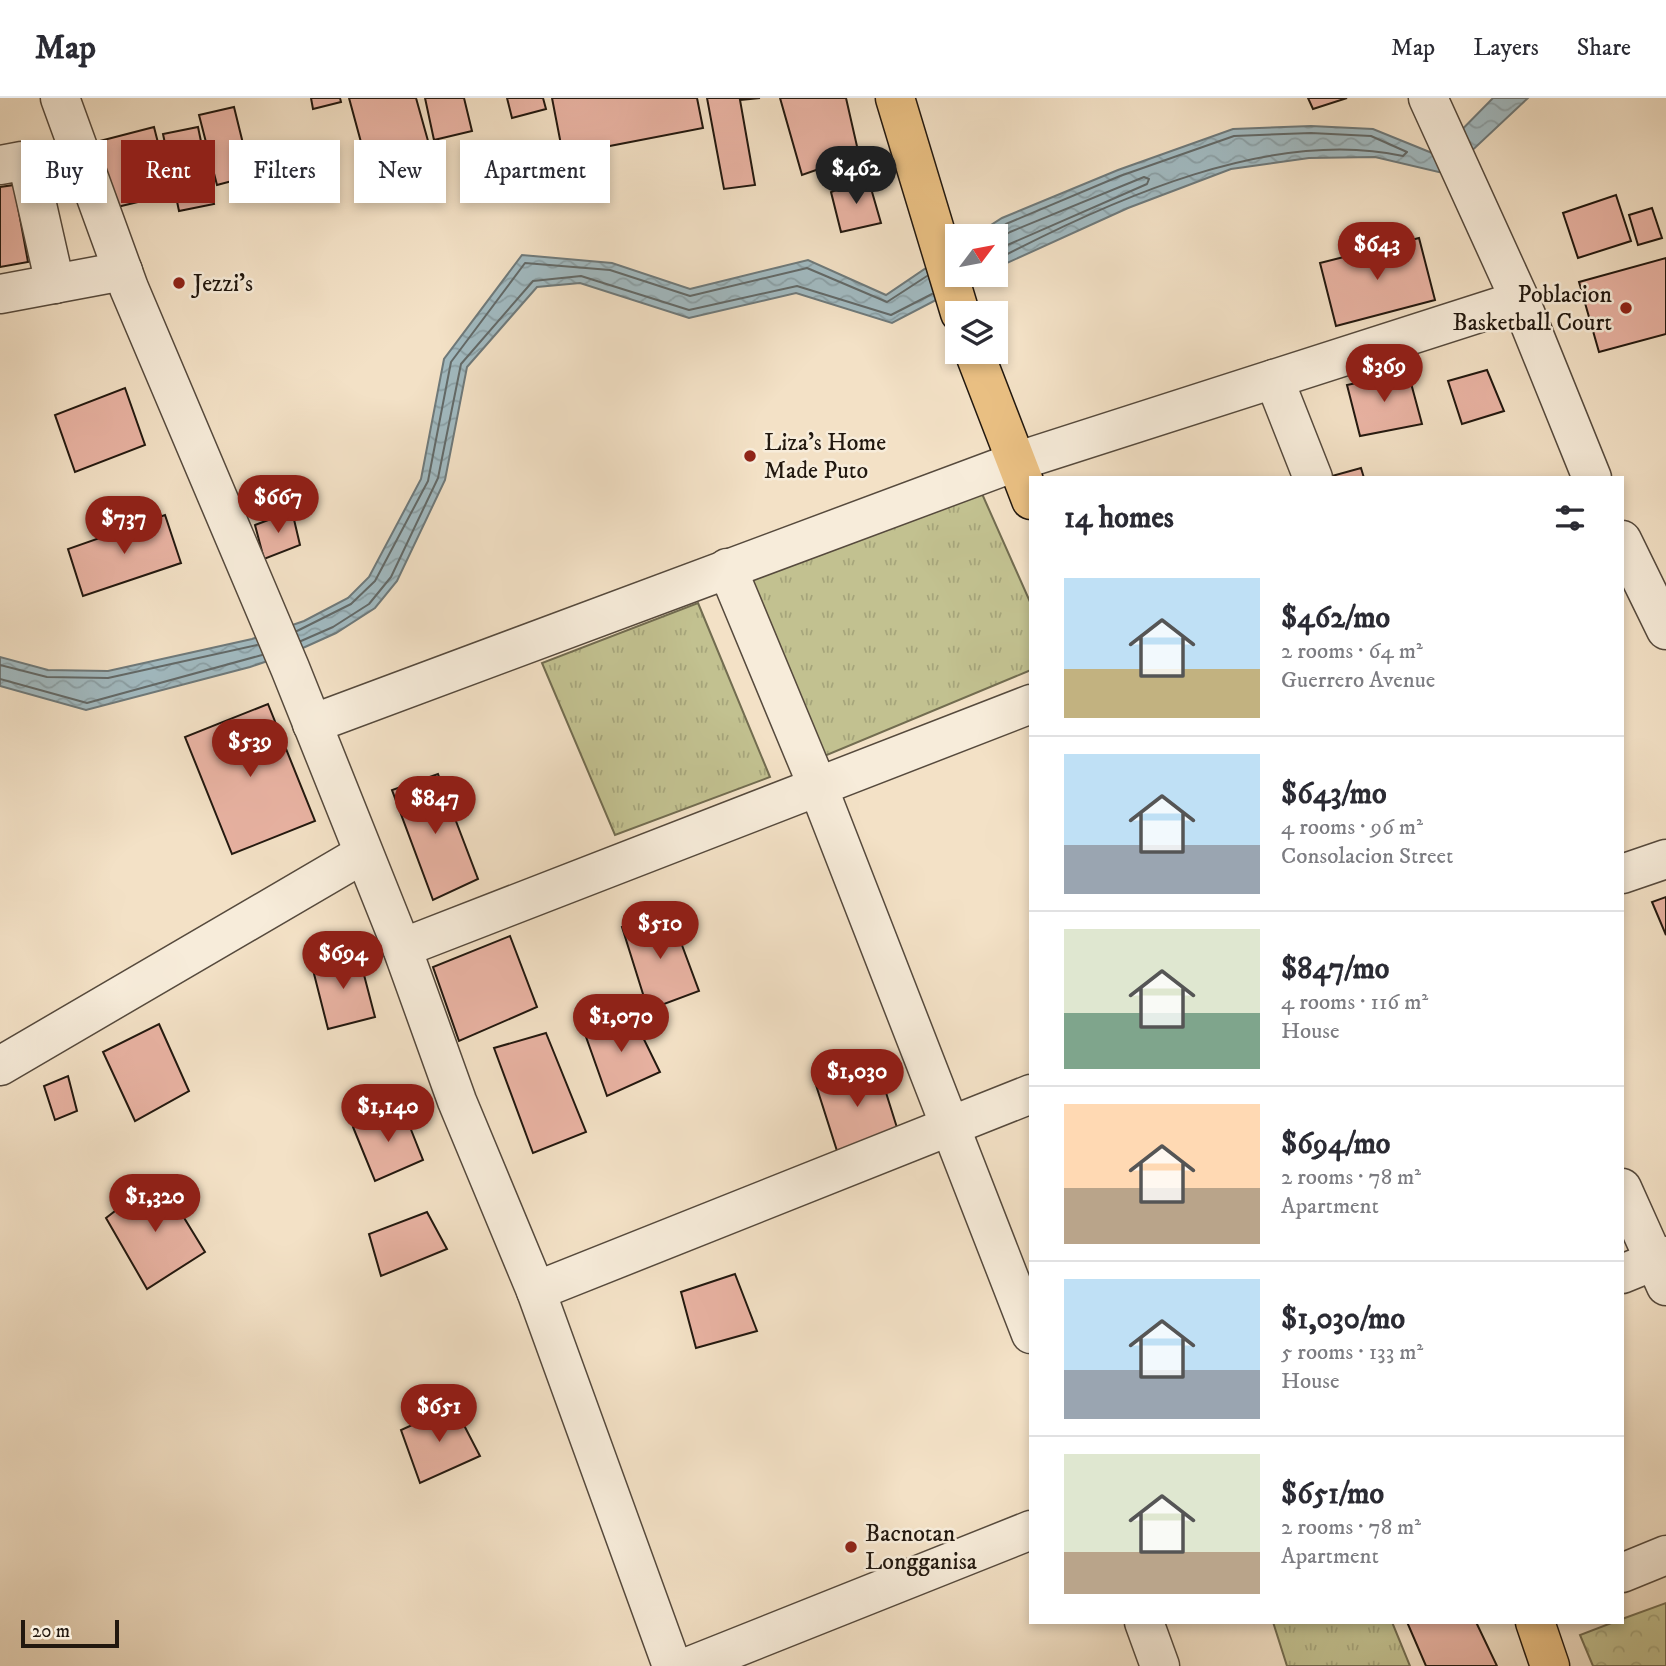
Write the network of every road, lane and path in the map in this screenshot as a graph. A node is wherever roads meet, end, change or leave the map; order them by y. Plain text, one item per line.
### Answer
1 (60, 98) edge
2 (895, 98) edge
3 (1435, 114) edge
4 (0, 165) edge
5 (123, 271) junction
6 (55, 284) junction
7 (0, 295) edge
8 (1520, 300) junction
9 (956, 301) edge
10 (978, 364) edge
11 (1274, 379) junction
12 (1015, 462) junction
13 (1312, 476) edge
14 (1591, 476) edge
15 (1029, 495) edge
16 (1624, 544) edge
17 (727, 568) junction
18 (1666, 631) edge
19 (1029, 705) edge
20 (312, 724) junction
21 (818, 787) junction
22 (363, 854) junction
23 (1666, 859) edge
24 (1624, 873) edge
25 (401, 948) junction
26 (0, 1066) edge
27 (1029, 1095) edge
28 (948, 1126) junction
29 (1624, 1193) edge
30 (1652, 1269) edge
31 (536, 1291) junction
32 (1029, 1330) edge
33 (1029, 1531) edge
34 (1666, 1555) edge
35 (1624, 1572) edge
36 (1145, 1624) edge
37 (1536, 1624) edge
38 (672, 1666) edge
39 (690, 1666) edge
40 (1160, 1666) edge
41 (1550, 1666) edge

1 - 5 street
2 - 9 main road
3 - 8 street
4 - 6 street
5 - 6 street
5 - 20 street
6 - 7 street
8 - 11 street
8 - 14 street
10 - 12 main road
11 - 12 street
11 - 13 street
12 - 15 main road
12 - 17 street
16 - 18 street
17 - 20 street
17 - 21 street
19 - 21 street
20 - 22 street
21 - 25 street
21 - 28 street
22 - 25 street
22 - 26 street
23 - 24 street
25 - 31 street
27 - 28 street
28 - 31 street
28 - 32 street
29 - 30 street
31 - 38 street
33 - 39 street
34 - 35 street
36 - 40 street
37 - 41 main road

